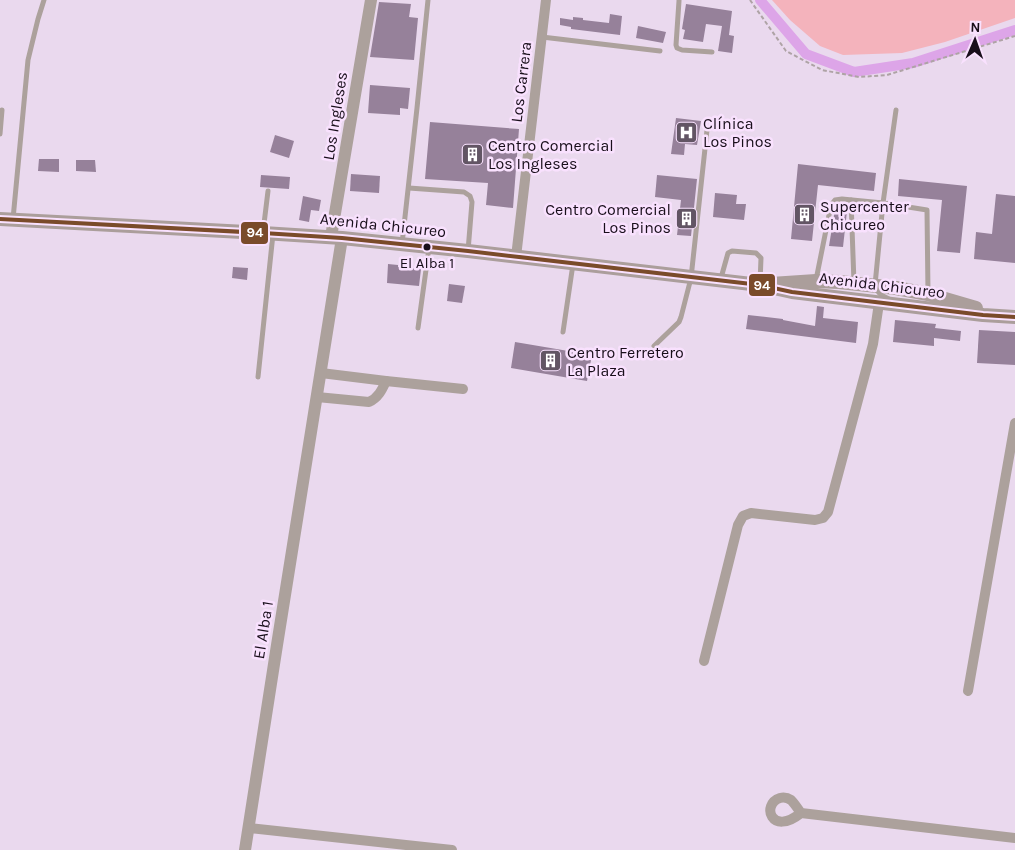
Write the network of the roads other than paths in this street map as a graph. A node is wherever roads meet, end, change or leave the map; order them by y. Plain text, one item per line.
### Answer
1 (44, 0) edge
2 (370, 0) edge
3 (428, 0) edge
4 (546, 0) edge
5 (679, 0) edge
6 (542, 37) junction
7 (660, 50) dead end
8 (712, 52) dead end
9 (2, 110) dead end
10 (896, 110) dead end
11 (707, 130) dead end
12 (0, 134) edge
13 (409, 188) junction
14 (268, 191) dead end
15 (851, 200) junction
16 (883, 203) junction
17 (6, 220) edge
18 (268, 233) junction
19 (337, 237) junction
20 (402, 245) junction
21 (429, 248) junction
22 (468, 251) junction
23 (516, 257) junction
24 (573, 264) junction
25 (691, 278) junction
26 (721, 281) junction
27 (816, 281) junction
28 (854, 283) junction
29 (760, 285) junction
30 (875, 285) junction
31 (928, 294) junction
32 (852, 299) junction
33 (880, 303) junction
34 (900, 305) junction
35 (1000, 315) junction
36 (1015, 317) edge
37 (418, 328) dead end
38 (563, 332) dead end
39 (654, 346) dead end
40 (321, 373) junction
41 (258, 377) dead end
42 (386, 381) junction
43 (462, 389) dead end
44 (318, 397) junction
45 (1015, 423) edge
46 (704, 661) dead end
47 (968, 691) dead end
48 (801, 813) dead end
49 (249, 828) junction
50 (1015, 838) edge
51 (245, 850) edge
52 (452, 850) edge

1 - 17 lane
2 - 19 street, Los Ingleses
3 - 13 lane
4 - 6 street, Los Carrera
5 - 8 lane
6 - 7 lane
6 - 23 street, Los Carrera
9 - 12 lane
10 - 16 lane
11 - 25 lane
13 - 20 lane
13 - 22 lane
14 - 18 lane
15 - 16 lane
15 - 27 lane
15 - 28 lane
16 - 30 lane
16 - 31 lane
17 - 18 main road, Avenida Chicureo
18 - 19 main road, Avenida Chicureo
18 - 41 lane
19 - 20 main road, Avenida Chicureo
19 - 40 street, El Alba 1
20 - 21 main road, Avenida Chicureo
21 - 22 main road, Avenida Chicureo
21 - 37 lane
22 - 23 main road, Avenida Chicureo
23 - 24 main road, Avenida Chicureo
24 - 25 main road, Avenida Chicureo
24 - 38 lane
25 - 26 main road, Avenida Chicureo
25 - 39 lane
26 - 29 main road, Avenida Chicureo
26 - 29 lane
27 - 28 main road, Avenida Chicureo
27 - 29 main road, Avenida Chicureo
28 - 30 main road, Avenida Chicureo
29 - 32 main road, Avenida Chicureo
30 - 31 main road, Avenida Chicureo
30 - 32 lane
30 - 34 lane
31 - 35 main road, Avenida Chicureo
32 - 33 main road, Avenida Chicureo
33 - 34 main road, Avenida Chicureo
33 - 46 street
34 - 35 main road, Avenida Chicureo
35 - 36 main road, Avenida Chicureo
40 - 42 street
40 - 44 street, El Alba 1
42 - 43 street
42 - 44 street
44 - 49 street, El Alba 1
45 - 47 street
48 - 50 street
49 - 51 street, El Alba 1
49 - 52 street

